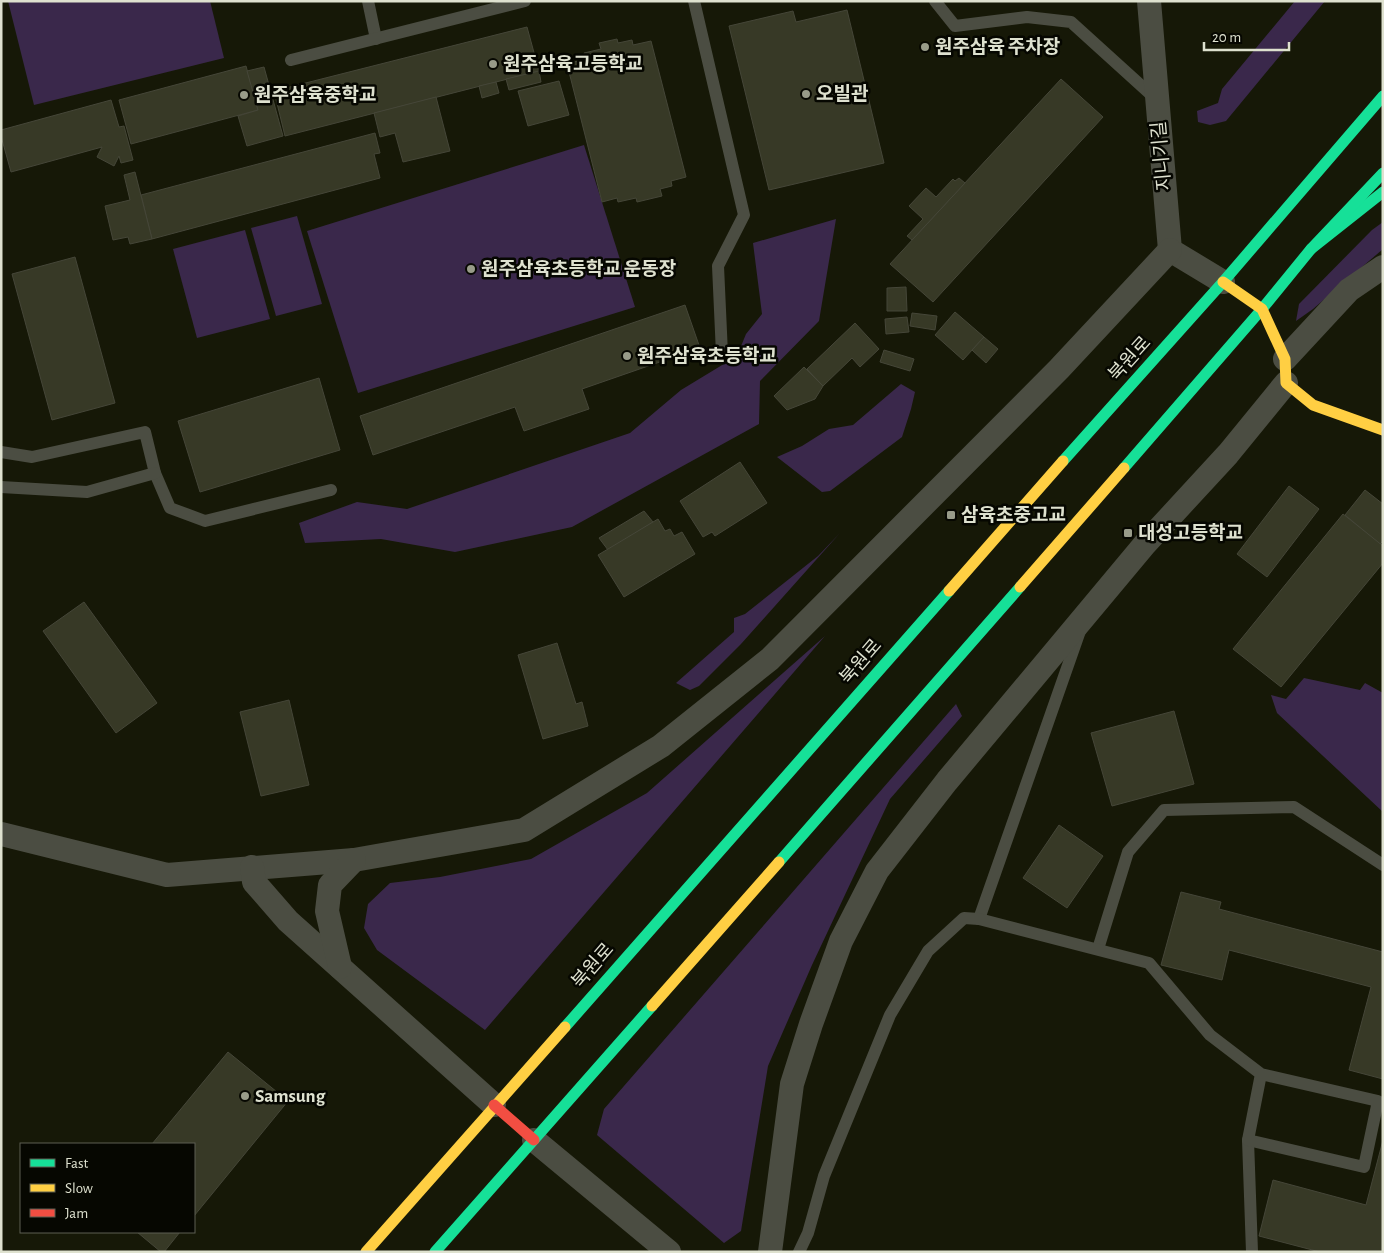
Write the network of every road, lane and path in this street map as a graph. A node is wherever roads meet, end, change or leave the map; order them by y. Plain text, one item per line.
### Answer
1 (368, 1) edge
2 (526, 1) edge
3 (694, 1) edge
4 (935, 1) edge
5 (1150, 1) edge
6 (376, 39) junction
7 (291, 60) dead end
8 (1383, 96) edge
9 (1157, 100) junction
10 (1383, 173) edge
11 (1383, 192) edge
12 (1170, 250) junction
13 (1311, 250) junction
14 (1383, 267) edge
15 (1223, 282) junction
16 (1262, 309) junction
17 (722, 354) dead end
18 (1285, 359) junction
19 (1286, 383) junction
20 (1383, 430) edge
21 (1, 452) edge
22 (155, 473) junction
23 (1, 487) edge
24 (331, 490) dead end
25 (1084, 618) junction
26 (1, 834) edge
27 (354, 860) junction
28 (1383, 865) edge
29 (252, 867) junction
30 (979, 919) junction
31 (1098, 949) junction
32 (340, 967) junction
33 (1261, 1074) junction
34 (494, 1105) junction
35 (534, 1140) junction
36 (1248, 1140) junction
37 (366, 1252) edge
38 (435, 1252) edge
39 (669, 1252) edge
40 (770, 1252) edge
41 (798, 1252) edge
42 (1252, 1252) edge

1 - 6 lane
2 - 6 lane
3 - 17 lane
4 - 9 lane
5 - 9 street, 지니기길
6 - 7 lane
8 - 15 main road, 북원로
9 - 12 street, 지니기길
10 - 13 main road
11 - 13 main road
12 - 15 street
12 - 27 street
13 - 16 main road
14 - 18 street
15 - 16 main road
15 - 34 main road, 북원로
16 - 18 main road
16 - 35 main road
18 - 19 main road
19 - 20 main road
19 - 25 street
21 - 22 lane
22 - 23 lane
22 - 24 lane
25 - 30 lane
25 - 40 street
26 - 29 street
27 - 29 street
27 - 32 street
28 - 31 lane
29 - 32 street
30 - 31 lane
30 - 41 lane
31 - 33 lane
32 - 34 street
33 - 36 lane
33 - 36 lane
34 - 35 main road
34 - 37 main road, 북원로
35 - 38 main road
35 - 39 street
36 - 42 lane

